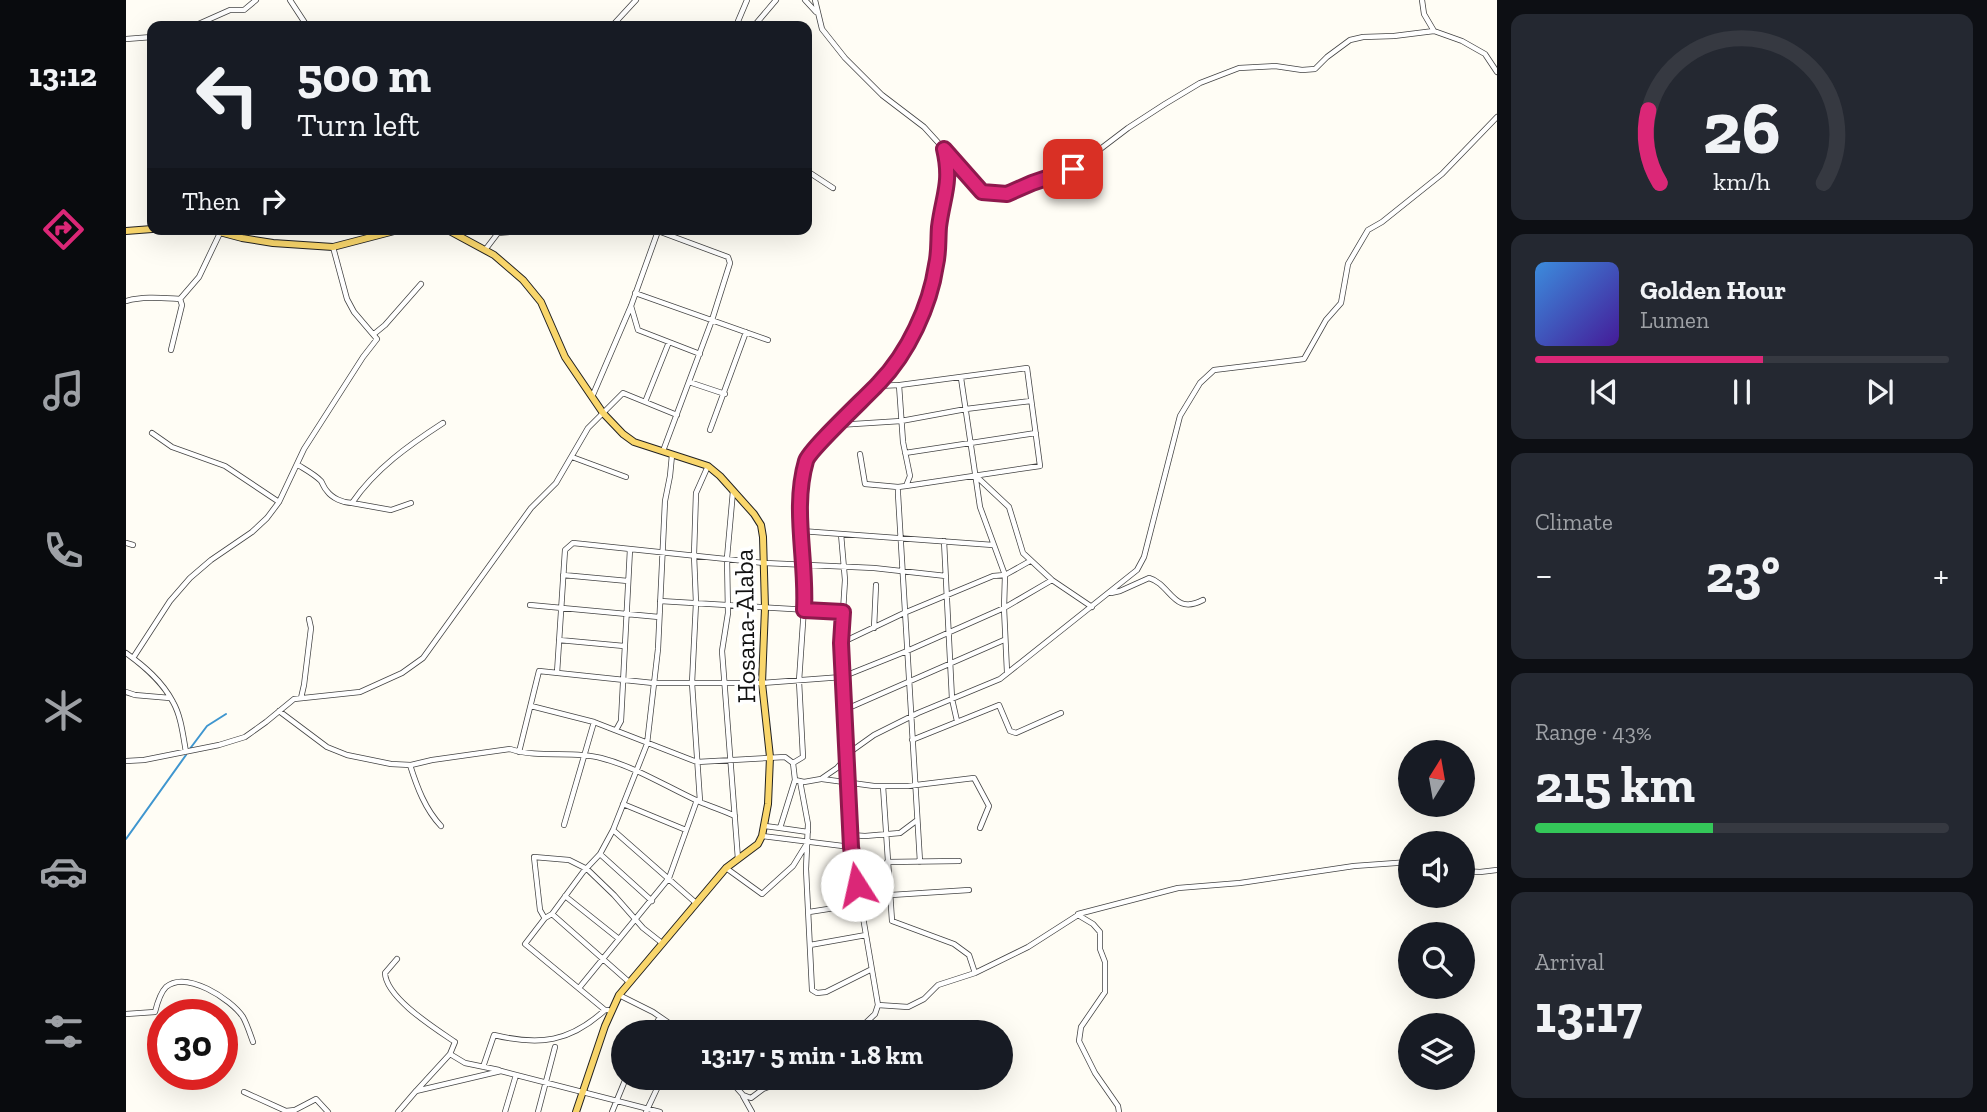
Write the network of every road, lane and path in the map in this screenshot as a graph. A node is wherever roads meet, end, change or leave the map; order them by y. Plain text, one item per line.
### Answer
1 (256, 0) edge
2 (290, 0) edge
3 (636, 0) edge
4 (747, 0) edge
5 (776, 0) edge
6 (805, 0) edge
7 (816, 0) edge
8 (1422, 0) edge
9 (818, 14) junction
10 (205, 21) edge
11 (304, 21) edge
12 (617, 21) edge
13 (738, 21) edge
14 (758, 21) edge
15 (1434, 31) junction
16 (147, 37) edge
17 (126, 39) edge
18 (1497, 72) edge
19 (1497, 117) edge
20 (944, 149) junction
21 (812, 174) edge
22 (833, 188) dead end
23 (147, 229) edge
24 (126, 231) edge
25 (222, 235) edge
26 (237, 235) edge
27 (379, 235) edge
28 (457, 235) edge
29 (496, 235) edge
30 (656, 235) edge
31 (673, 235) edge
32 (676, 236) joint
33 (333, 247) junction
34 (485, 250) junction
35 (421, 284) dead end
36 (635, 293) junction
37 (180, 299) junction
38 (126, 301) edge
39 (631, 306) junction
40 (712, 320) junction
41 (746, 332) junction
42 (373, 334) junction
43 (768, 340) dead end
44 (669, 342) junction
45 (171, 350) dead end
46 (700, 354) junction
47 (961, 377) junction
48 (689, 382) junction
49 (899, 385) junction
50 (876, 386) junction
51 (724, 394) junction
52 (592, 397) junction
53 (1031, 401) junction
54 (645, 402) junction
55 (966, 409) junction
56 (603, 413) junction
57 (677, 415) junction
58 (901, 421) junction
59 (443, 423) dead end
60 (837, 425) junction
61 (710, 430) dead end
62 (152, 433) dead end
63 (1035, 433) junction
64 (971, 444) junction
65 (663, 452) junction
66 (905, 453) junction
67 (860, 454) dead end
68 (671, 455) junction
69 (572, 457) junction
70 (298, 464) junction
71 (708, 466) junction
72 (975, 476) junction
73 (626, 477) dead end
74 (906, 486) junction
75 (898, 487) junction
76 (733, 490) junction
77 (279, 502) junction
78 (352, 503) junction
79 (411, 503) dead end
80 (801, 531) junction
81 (841, 534) junction
82 (901, 539) junction
83 (944, 541) junction
84 (126, 543) edge
85 (133, 545) dead end
86 (993, 545) junction
87 (630, 548) junction
88 (662, 552) junction
89 (694, 555) junction
90 (727, 558) junction
91 (1030, 561) junction
92 (765, 563) junction
93 (803, 565) junction
94 (844, 567) junction
95 (903, 571) junction
96 (563, 575) junction
97 (1005, 575) junction
98 (946, 576) junction
99 (1052, 580) junction
100 (628, 581) junction
101 (876, 584) dead end
102 (1111, 593) junction
103 (947, 596) junction
104 (1203, 600) dead end
105 (660, 601) junction
106 (696, 603) junction
107 (530, 605) dead end
108 (728, 606) junction
109 (1092, 607) junction
110 (561, 608) junction
111 (765, 608) junction
112 (1004, 608) junction
113 (804, 610) junction
114 (843, 612) junction
115 (904, 613) junction
116 (626, 614) junction
117 (659, 617) junction
118 (309, 619) dead end
119 (874, 628) junction
120 (949, 632) junction
121 (559, 640) junction
122 (1004, 640) junction
123 (841, 643) junction
124 (624, 646) junction
125 (907, 651) junction
126 (126, 653) edge
127 (133, 658) junction
128 (950, 663) junction
129 (557, 673) junction
130 (1007, 673) junction
131 (842, 677) junction
132 (623, 680) junction
133 (799, 681) junction
134 (908, 681) junction
135 (653, 683) junction
136 (692, 683) junction
137 (724, 683) junction
138 (762, 683) junction
139 (126, 692) edge
140 (171, 698) junction
141 (301, 698) junction
142 (952, 699) junction
143 (531, 706) junction
144 (279, 710) junction
145 (844, 710) junction
146 (1061, 713) dead end
147 (910, 717) junction
148 (594, 722) junction
149 (957, 722) junction
150 (616, 730) junction
151 (912, 740) junction
152 (647, 744) junction
153 (186, 752) junction
154 (519, 752) junction
155 (584, 754) junction
156 (770, 757) junction
157 (846, 757) junction
158 (126, 761) edge
159 (730, 761) junction
160 (697, 762) junction
161 (793, 763) junction
162 (410, 765) junction
163 (636, 770) junction
164 (821, 779) junction
165 (798, 781) junction
166 (847, 781) junction
167 (914, 785) junction
168 (883, 786) junction
169 (699, 801) junction
170 (623, 804) junction
171 (735, 816) junction
172 (917, 821) junction
173 (564, 825) dead end
174 (441, 826) dead end
175 (765, 826) junction
176 (780, 828) junction
177 (980, 828) dead end
178 (613, 830) junction
179 (686, 830) junction
180 (808, 832) junction
181 (850, 835) junction
182 (886, 835) junction
183 (762, 836) junction
184 (807, 842) junction
185 (851, 847) junction
186 (600, 854) junction
187 (738, 859) junction
188 (959, 861) dead end
189 (887, 862) junction
190 (920, 862) junction
191 (1398, 863) edge
192 (726, 868) junction
193 (587, 869) junction
194 (1497, 870) edge
195 (1475, 872) edge
196 (669, 878) junction
197 (969, 890) dead end
198 (565, 896) junction
199 (889, 896) junction
200 (652, 901) junction
201 (696, 903) junction
202 (860, 904) junction
203 (809, 912) junction
204 (552, 914) junction
205 (1078, 915) junction
206 (545, 918) junction
207 (635, 919) junction
208 (866, 935) junction
209 (619, 940) junction
210 (662, 943) junction
211 (810, 944) junction
212 (397, 959) dead end
213 (604, 959) junction
214 (870, 970) junction
215 (975, 973) junction
216 (629, 982) junction
217 (579, 988) junction
218 (620, 995) junction
219 (878, 1005) junction
220 (609, 1010) junction
221 (126, 1014) edge
222 (660, 1017) junction
223 (658, 1020) edge
224 (664, 1020) edge
225 (869, 1020) edge
226 (253, 1042) dead end
227 (555, 1048) dead end
228 (450, 1054) junction
229 (483, 1067) junction
230 (501, 1071) junction
231 (516, 1074) junction
232 (546, 1082) junction
233 (621, 1090) edge
234 (656, 1090) edge
235 (738, 1090) edge
236 (761, 1090) edge
237 (416, 1091) junction
238 (244, 1092) dead end
239 (583, 1092) junction
240 (743, 1096) junction
241 (616, 1100) junction
242 (646, 1110) edge
243 (328, 1112) edge
244 (398, 1112) edge
245 (505, 1112) edge
246 (537, 1112) edge
247 (576, 1112) edge
248 (612, 1112) edge
249 (660, 1112) edge
250 (752, 1112) edge
251 (1119, 1112) edge

1 - 10 street
2 - 11 street
3 - 12 street
4 - 13 street
5 - 14 street
6 - 9 street
7 - 9 street
8 - 15 street
9 - 20 street
15 - 18 street
15 - 20 street
16 - 17 street
19 - 102 street
20 - 50 street
21 - 22 street
23 - 24 main road
25 - 37 street
26 - 33 main road
27 - 33 main road
28 - 34 main road, Hosana-Alaba
29 - 34 street
30 - 36 street
31 - 32 street
32 - 40 street
33 - 42 street
34 - 52 main road, Hosana-Alaba
35 - 42 street
36 - 39 street
36 - 40 street
37 - 38 street
37 - 45 street
39 - 44 street
39 - 52 street
40 - 41 street
40 - 46 street
41 - 43 street
41 - 51 street
42 - 70 street
44 - 46 street
44 - 54 street
46 - 48 street
47 - 49 street
47 - 53 street
47 - 55 street
48 - 51 street
48 - 57 street
49 - 50 street
49 - 58 street
50 - 60 street
51 - 61 street
52 - 56 main road, Hosana-Alaba
53 - 55 street
53 - 63 street
54 - 56 street
54 - 57 street
55 - 58 street
55 - 64 street
56 - 65 main road, Hosana-Alaba
56 - 69 street
57 - 65 street
58 - 60 street
58 - 66 street
59 - 78 street
60 - 80 street
62 - 77 street
63 - 64 street
63 - 72 street
64 - 66 street
64 - 72 street
65 - 68 main road, Hosana-Alaba
66 - 74 street
67 - 75 street
68 - 71 main road, Hosana-Alaba
68 - 88 street
69 - 73 street
69 - 141 street
70 - 77 street
70 - 78 street
71 - 76 main road, Hosana-Alaba
71 - 89 street
72 - 74 street
72 - 86 street
72 - 91 street
74 - 75 street
75 - 82 street
76 - 90 street
76 - 92 main road, Hosana-Alaba
77 - 127 street
78 - 79 street
80 - 81 street
80 - 93 street
81 - 82 street
81 - 94 street
82 - 83 street
82 - 95 street
83 - 86 street
83 - 98 street
84 - 85 street
86 - 97 street
87 - 88 street
87 - 96 street
87 - 100 street
88 - 89 street
88 - 105 street
89 - 90 street
89 - 106 street
90 - 92 street
90 - 108 street
91 - 97 street
91 - 99 street
92 - 93 street
92 - 111 main road, Hosana-Alaba
93 - 94 street
93 - 113 street
94 - 95 street
94 - 114 street
95 - 98 street
95 - 115 street
96 - 100 street
96 - 110 street
97 - 103 street
97 - 112 street
98 - 103 street
99 - 109 street
99 - 112 street
100 - 116 street
101 - 119 street
102 - 104 street
102 - 109 street
103 - 115 street
103 - 120 street
105 - 106 street
105 - 117 street
106 - 108 street
106 - 136 street
107 - 110 street
108 - 111 street
108 - 137 street
109 - 130 street
110 - 116 street
110 - 121 street
111 - 113 street
111 - 138 main road, Hosana-Alaba
112 - 120 street
112 - 122 street
113 - 114 street
113 - 133 street
114 - 123 street
115 - 119 street
115 - 125 street
116 - 117 street
116 - 124 street
117 - 135 street
118 - 141 street
119 - 123 street
120 - 125 street
120 - 128 street
121 - 124 street
121 - 129 street
122 - 128 street
122 - 130 street
123 - 131 street
124 - 132 street
125 - 131 street
125 - 134 street
126 - 127 street
127 - 140 street
128 - 134 street
128 - 142 street
129 - 132 street
129 - 143 street
130 - 142 street
131 - 133 street
131 - 145 street
132 - 135 street
132 - 150 street
133 - 138 street
133 - 161 street
134 - 145 street
134 - 147 street
135 - 136 street
135 - 152 street
136 - 137 street
136 - 160 street
137 - 138 street
137 - 159 street
138 - 156 main road, Hosana-Alaba
139 - 140 street
140 - 153 street
141 - 144 street
142 - 147 street
142 - 149 street
143 - 148 street
143 - 154 street
144 - 153 street
144 - 162 street
145 - 157 street
146 - 149 street
147 - 151 street
147 - 157 street
148 - 150 street
148 - 155 street
149 - 151 street
150 - 152 street
151 - 167 street
152 - 160 street
152 - 163 street
153 - 158 street
154 - 155 street
154 - 162 street
155 - 163 street
155 - 173 street
156 - 159 street
156 - 161 street
156 - 175 main road, Hosana-Alaba
157 - 164 street
157 - 166 street
159 - 160 street
159 - 171 street
160 - 169 street
161 - 165 street
162 - 174 street
163 - 169 street
163 - 170 street
164 - 165 street
164 - 166 street
165 - 176 street
165 - 180 street
166 - 168 street
166 - 181 street
167 - 168 street
167 - 172 street
167 - 177 street
168 - 182 street
169 - 171 street
169 - 179 street
170 - 178 street
170 - 179 street
171 - 187 street
172 - 182 street
172 - 190 street
175 - 176 street
175 - 183 main road, Hosana-Alaba
176 - 180 street
178 - 186 street
178 - 196 street
179 - 196 street
180 - 184 street
181 - 182 street
181 - 185 street
182 - 189 street
183 - 184 street
183 - 187 main road, Hosana-Alaba
184 - 185 street
184 - 192 street
184 - 203 street
185 - 202 street
186 - 193 street
186 - 200 street
187 - 192 main road, Hosana-Alaba
188 - 190 street
189 - 190 street
189 - 199 street
191 - 205 street
192 - 201 main road, Hosana-Alaba
193 - 198 street
193 - 206 street
193 - 207 street
194 - 195 street
196 - 200 street
196 - 201 street
197 - 199 street
198 - 204 street
198 - 209 street
199 - 202 street
199 - 215 street
200 - 207 street
201 - 210 main road, Hosana-Alaba
202 - 203 street
202 - 208 street
203 - 211 street
204 - 206 street
204 - 213 street
205 - 215 street
205 - 251 street
206 - 217 street
207 - 209 street
207 - 210 street
208 - 211 street
208 - 214 street
209 - 213 street
210 - 216 main road, Hosana-Alaba
211 - 214 street
212 - 228 street
213 - 216 street
213 - 217 street
214 - 219 street
215 - 219 street
216 - 218 main road, Hosana-Alaba
217 - 220 street
218 - 220 main road, Hosana-Alaba
218 - 222 street
219 - 225 street
220 - 229 street
220 - 239 main road, Hosana-Alaba
221 - 226 street
222 - 223 street
222 - 224 street
227 - 232 street
228 - 229 street
228 - 237 street
229 - 230 street
230 - 231 street
230 - 237 street
231 - 232 street
231 - 245 street
232 - 239 street
232 - 246 street
233 - 241 street
234 - 242 street
235 - 240 street
236 - 240 street
237 - 244 street
238 - 243 street
239 - 241 street
239 - 247 main road, Hosana-Alaba
240 - 250 street
241 - 242 street
241 - 248 street
242 - 249 street

